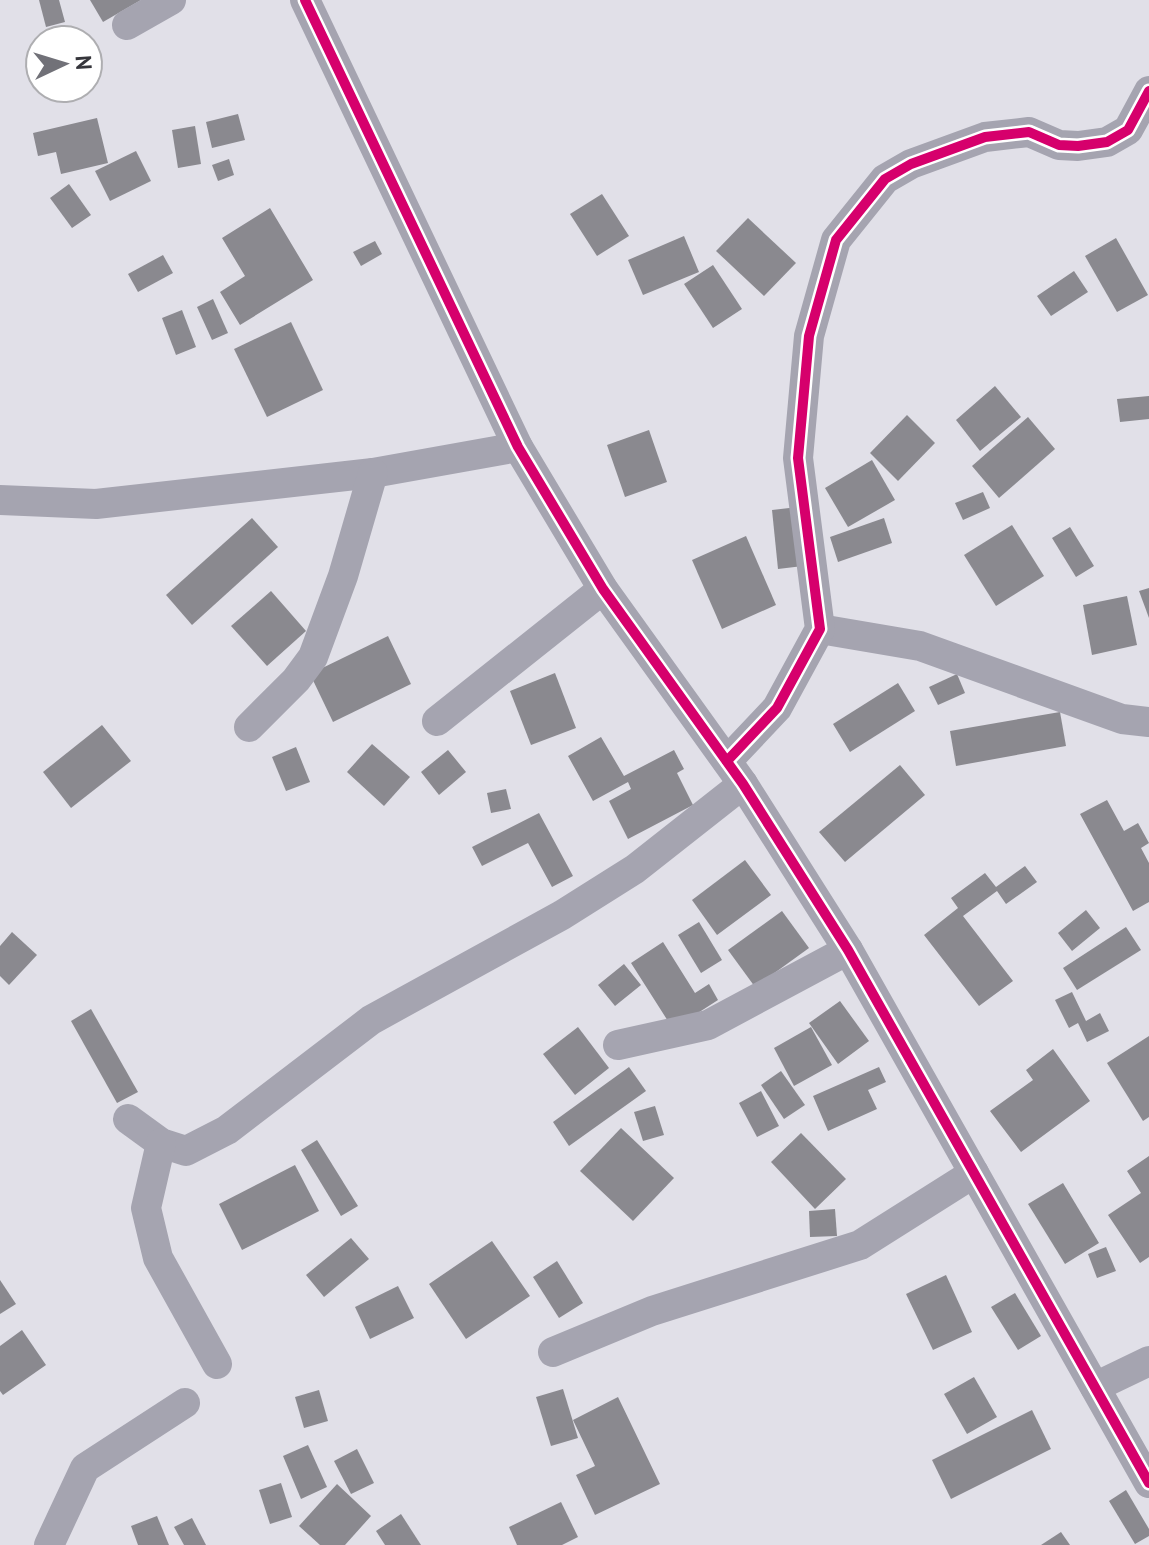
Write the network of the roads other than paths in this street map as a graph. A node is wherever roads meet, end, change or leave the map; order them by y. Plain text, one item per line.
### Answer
1 (171, 0) edge
2 (305, 0) edge
3 (127, 25) dead end
4 (1149, 91) edge
5 (518, 447) junction
6 (373, 473) junction
7 (0, 500) edge
8 (603, 589) junction
9 (820, 629) junction
10 (437, 721) dead end
11 (1149, 722) edge
12 (249, 727) dead end
13 (735, 772) junction
14 (848, 950) junction
15 (618, 1045) dead end
16 (128, 1119) dead end
17 (161, 1143) junction
18 (974, 1173) junction
19 (553, 1352) dead end
20 (1149, 1361) edge
21 (217, 1364) dead end
22 (1095, 1387) junction
23 (185, 1403) dead end
24 (1149, 1483) edge
25 (49, 1545) edge

1 - 3 street
2 - 5 street
4 - 9 street
5 - 6 street
5 - 8 street
6 - 7 street
6 - 12 street
8 - 10 street
8 - 13 street
9 - 11 street
9 - 13 street
13 - 14 street
13 - 17 street
14 - 15 street
14 - 18 street
16 - 17 street
17 - 21 street
18 - 19 street
18 - 22 street
20 - 22 street
22 - 24 street
23 - 25 street

